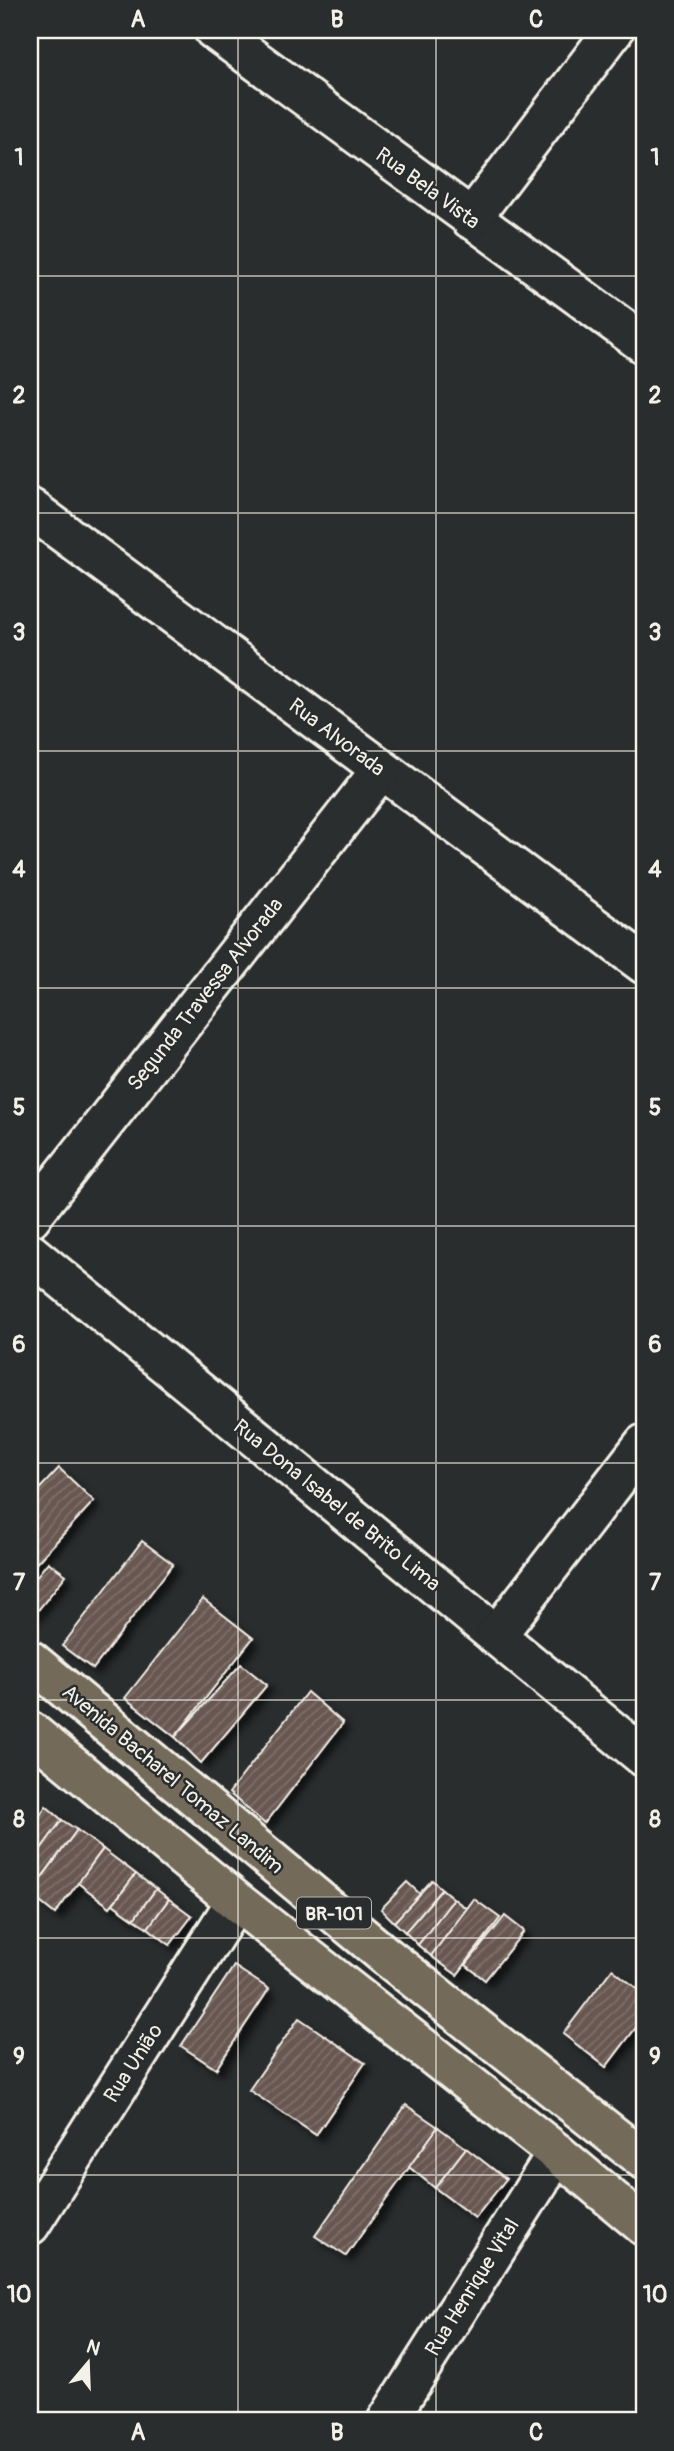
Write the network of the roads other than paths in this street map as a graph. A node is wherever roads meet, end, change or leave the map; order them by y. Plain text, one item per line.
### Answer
1 (214, 30) edge
2 (614, 30) edge
3 (471, 219) junction
4 (644, 344) edge
5 (30, 508) edge
6 (381, 770) junction
7 (644, 964) edge
8 (30, 1217) edge
9 (30, 1253) edge
10 (644, 1444) edge
11 (496, 1636) junction
12 (30, 1660) edge
13 (30, 1731) edge
14 (644, 1757) edge
15 (236, 1901) junction
16 (609, 2132) junction
17 (557, 2153) junction
18 (644, 2154) edge
19 (644, 2160) edge
20 (630, 2215) edge
21 (30, 2225) edge
22 (644, 2237) edge
23 (387, 2421) edge

1 - 3 street, Rua Bela Vista
2 - 3 street
3 - 4 street, Rua Bela Vista
5 - 6 street, Rua Alvorada
6 - 7 street, Rua Alvorada
6 - 8 street, Segunda Travessa Alvorada
9 - 11 street, Rua Dona Isabel de Brito Lima
10 - 11 street
11 - 14 street, Rua Dona Isabel de Brito Lima
12 - 16 highway, Avenida Bacharel Tomaz Landim / BR-101
13 - 15 highway, BR-101
15 - 17 highway, BR-101
15 - 21 street, Rua União
16 - 18 highway
16 - 19 highway, Avenida Bacharel Tomaz Landim / BR-101
17 - 20 highway, BR-101
17 - 23 street, Rua Henrique Vital
20 - 22 highway

